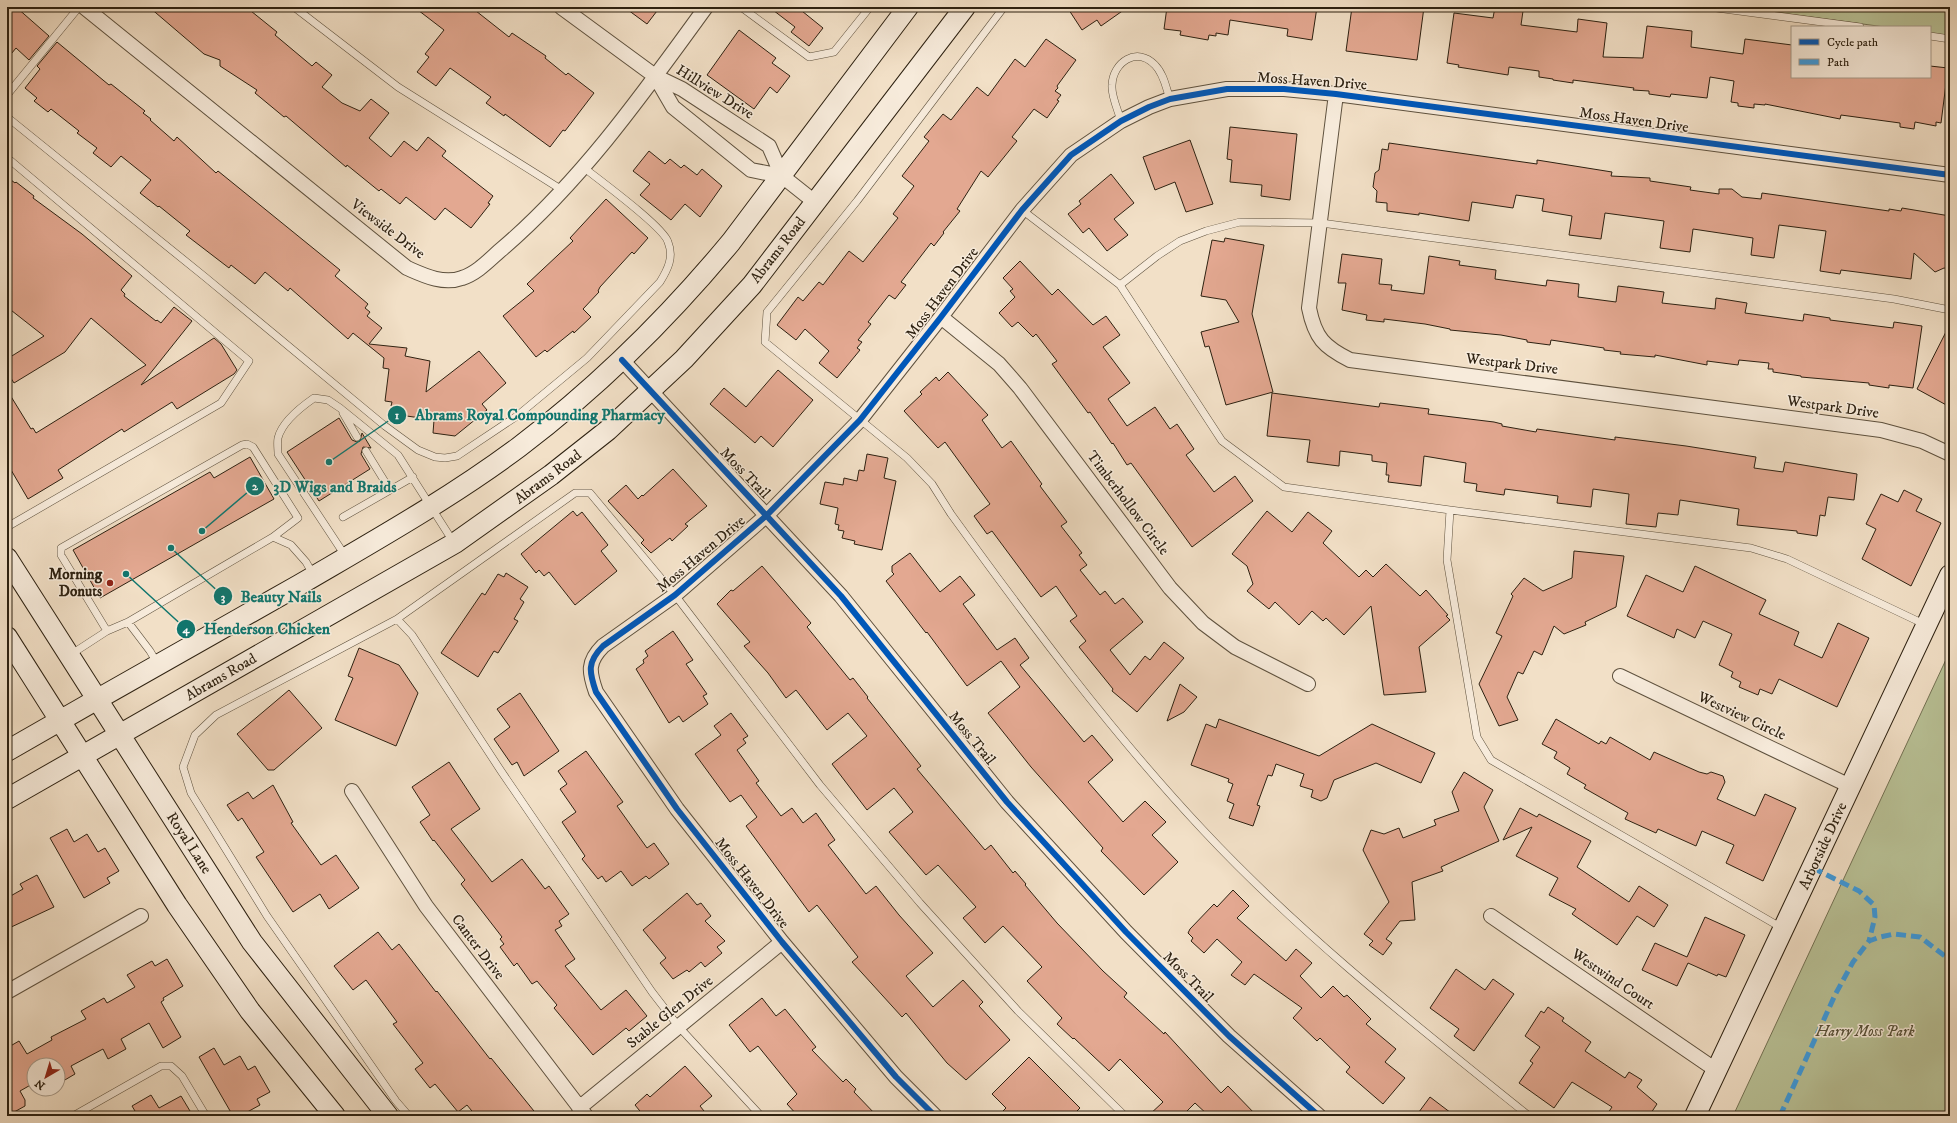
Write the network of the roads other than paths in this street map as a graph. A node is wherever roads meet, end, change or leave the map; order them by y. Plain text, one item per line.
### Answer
1 (79, 7) edge
2 (84, 7) edge
3 (294, 7) edge
4 (561, 7) edge
5 (706, 7) edge
6 (741, 7) edge
7 (870, 7) edge
8 (908, 7) edge
9 (964, 7) edge
10 (1004, 7) edge
11 (1709, 7) edge
12 (1852, 26) edge
13 (1931, 36) edge
14 (1950, 39) edge
15 (656, 76) junction
16 (1336, 94) junction
17 (7, 95) edge
18 (1170, 99) junction
19 (7, 117) edge
20 (1121, 121) junction
21 (7, 165) edge
22 (583, 167) junction
23 (1950, 175) edge
24 (782, 176) junction
25 (562, 190) junction
26 (816, 203) junction
27 (1022, 210) junction
28 (1321, 223) junction
29 (1120, 285) junction
30 (1950, 310) edge
31 (941, 317) junction
32 (622, 360) junction
33 (650, 392) junction
34 (340, 408) junction
35 (860, 420) junction
36 (357, 437) dead end
37 (366, 451) dead end
38 (1950, 454) edge
39 (413, 477) junction
40 (390, 490) junction
41 (431, 506) junction
42 (1450, 510) junction
43 (767, 514) junction
44 (343, 517) dead end
45 (7, 527) edge
46 (273, 537) junction
47 (455, 543) junction
48 (7, 558) edge
49 (346, 558) junction
50 (1950, 575) edge
51 (314, 576) junction
52 (675, 595) junction
53 (397, 619) junction
54 (128, 622) junction
55 (1926, 625) junction
56 (107, 631) junction
57 (7, 639) edge
58 (69, 655) junction
59 (158, 665) junction
60 (1620, 676) dead end
61 (1308, 684) dead end
62 (98, 700) junction
63 (60, 721) junction
64 (119, 734) junction
65 (7, 751) edge
66 (82, 756) junction
67 (1850, 786) junction
68 (352, 791) dead end
69 (7, 799) edge
70 (141, 916) dead end
71 (1491, 916) dead end
72 (1784, 929) junction
73 (782, 942) junction
74 (7, 992) edge
75 (679, 1027) junction
76 (1716, 1070) junction
77 (583, 1112) edge
78 (73, 1116) edge
79 (206, 1116) edge
80 (335, 1116) edge
81 (388, 1116) edge
82 (409, 1116) edge
83 (761, 1116) edge
84 (935, 1116) edge
85 (1126, 1116) edge
86 (1319, 1116) edge
87 (1529, 1116) edge
88 (1695, 1116) edge

1 - 17 lane
2 - 25 street, Viewside Drive
3 - 25 lane
4 - 15 street
5 - 15 street, Viewside Drive
6 - 7 lane
8 - 24 main road
9 - 26 main road, Abrams Road
10 - 35 lane
11 - 12 lane
13 - 14 lane
15 - 22 street, Viewside Drive
15 - 24 street, Hillview Drive
15 - 24 street, Hillview Drive
16 - 18 street, Moss Haven Drive
16 - 23 street, Moss Haven Drive
16 - 28 street, Westpark Drive
18 - 20 street, Moss Haven Drive
18 - 20 lane
19 - 22 lane
20 - 27 street, Moss Haven Drive
21 - 45 lane
22 - 25 street, Viewside Drive
24 - 26 street, Hillview Drive
24 - 32 main road
26 - 33 main road, Abrams Road
27 - 29 lane
27 - 31 street, Moss Haven Drive
28 - 29 lane
28 - 30 lane
28 - 38 street, Westpark Drive
29 - 42 lane
31 - 35 street, Moss Haven Drive
31 - 61 street, Timberhollow Circle
32 - 33 street, Moss Trail
32 - 41 main road
33 - 43 street, Moss Trail
33 - 47 main road, Abrams Road
34 - 36 lane
34 - 39 lane
34 - 49 lane
35 - 43 street, Moss Haven Drive
35 - 87 lane
37 - 40 lane
39 - 40 lane
39 - 41 lane
40 - 44 lane
41 - 47 lane
41 - 49 main road
42 - 55 lane
42 - 72 lane
43 - 52 street, Moss Haven Drive
43 - 86 street, Moss Trail
46 - 51 lane
46 - 54 lane
46 - 56 lane
47 - 64 main road, Abrams Road
48 - 58 main road, Royal Lane
49 - 51 main road
50 - 55 main road, Arborside Drive
51 - 59 main road
52 - 53 lane
52 - 73 street, Moss Haven Drive
52 - 85 lane
53 - 75 lane
53 - 82 lane
54 - 56 lane
54 - 59 lane
55 - 67 main road, Arborside Drive
56 - 58 lane
57 - 63 main road
58 - 62 main road, Royal Lane
59 - 62 main road
60 - 67 street, Westview Circle
62 - 63 main road
62 - 64 main road, Royal Lane
63 - 65 main road
63 - 66 main road
64 - 66 main road, Abrams Road
64 - 81 main road, Royal Lane
66 - 69 main road, Abrams Road
66 - 80 main road
67 - 72 main road, Arborside Drive
68 - 77 street, Canter Drive
70 - 74 street
71 - 76 street, Westwind Court
72 - 76 main road, Arborside Drive
73 - 75 street, Stable Glen Drive
73 - 84 street, Moss Haven Drive
75 - 77 street, Stable Glen Drive
75 - 83 lane
76 - 88 main road, Arborside Drive
78 - 79 lane

